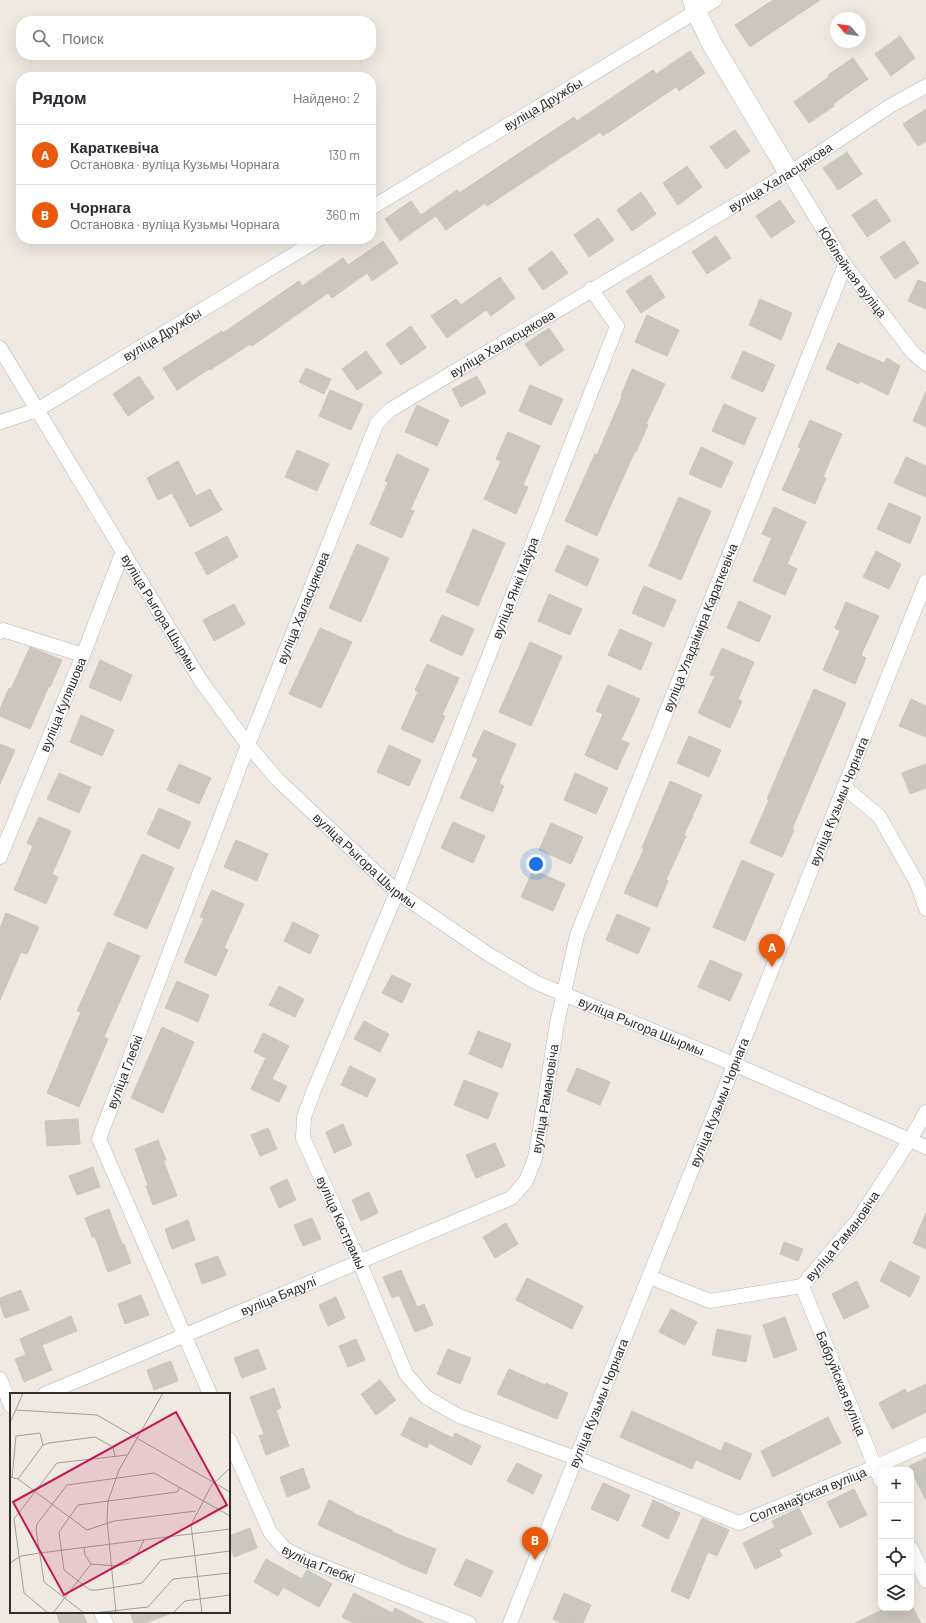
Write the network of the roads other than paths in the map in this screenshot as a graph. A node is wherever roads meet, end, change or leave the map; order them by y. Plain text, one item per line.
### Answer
1 (715, 0) edge
2 (695, 5) edge
3 (926, 86) edge
4 (789, 173) junction
5 (376, 205) edge
6 (311, 244) edge
7 (845, 265) junction
8 (591, 289) junction
9 (0, 348) edge
10 (926, 364) edge
11 (37, 410) junction
12 (0, 422) edge
13 (123, 551) junction
14 (926, 581) edge
15 (0, 632) edge
16 (83, 655) junction
17 (248, 745) junction
18 (844, 787) junction
19 (0, 857) edge
20 (397, 892) junction
21 (926, 908) edge
22 (563, 994) junction
23 (734, 1065) junction
24 (926, 1112) edge
25 (910, 1140) junction
26 (926, 1147) edge
27 (511, 1198) joint
28 (359, 1261) junction
29 (649, 1277) junction
30 (802, 1286) junction
31 (184, 1335) junction
32 (0, 1378) edge
33 (47, 1393) edge
34 (210, 1393) edge
35 (10, 1404) edge
36 (10, 1408) edge
37 (0, 1414) edge
38 (230, 1441) edge
39 (926, 1444) edge
40 (576, 1458) junction
41 (875, 1467) junction
42 (878, 1474) edge
43 (914, 1555) edge
44 (926, 1582) edge
45 (101, 1613) edge
46 (106, 1623) edge
47 (470, 1623) edge
48 (510, 1623) edge

1 - 2 street, вуліца Дружбы
2 - 4 street
2 - 5 street, вуліца Дружбы
3 - 4 street, вуліца Халасцякова
4 - 7 street, Юбілейная вуліца
4 - 8 street, вуліца Халасцякова
6 - 11 street, вуліца Дружбы
7 - 10 street, Юбілейная вуліца
7 - 22 street, вуліца Уладзіміра Караткевіча
8 - 17 street, вуліца Халасцякова
8 - 20 street, вуліца Янкі Маўра
9 - 11 street, вуліца Рыгора Шырмы
11 - 12 street, вуліца Дружбы
11 - 13 street, вуліца Рыгора Шырмы
13 - 16 street, вуліца Куляшова
13 - 17 street, вуліца Рыгора Шырмы
14 - 18 street, вуліца Кузьмы Чорнага
15 - 16 street
16 - 19 street, вуліца Куляшова
17 - 20 street, вуліца Рыгора Шырмы
17 - 31 street, вуліца Глебкі
18 - 21 street
18 - 23 street, вуліца Кузьмы Чорнага
20 - 22 street, вуліца Рыгора Шырмы
20 - 28 street, вуліца Кастрамы
22 - 23 street, вуліца Рыгора Шырмы
22 - 27 street, вуліца Рамановіча
23 - 25 street, вуліца Рыгора Шырмы
23 - 29 street, вуліца Кузьмы Чорнага
24 - 25 street, вуліца Рамановіча
25 - 26 street, вуліца Рыгора Шырмы
25 - 30 street, вуліца Рамановіча
27 - 28 street, вуліца Бядулі
28 - 31 street, вуліца Бядулі
28 - 40 street, вуліца Кастрамы
29 - 30 street, вуліца Рамановіча
29 - 40 street, вуліца Кузьмы Чорнага
30 - 41 street, Бабруйская вуліца
31 - 33 street, вуліца Бядулі
31 - 34 street, вуліца Глебкі
32 - 35 street
36 - 37 street
38 - 47 street, вуліца Глебкі
39 - 41 street, Солтанаўская вуліца
40 - 41 street, Солтанаўская вуліца
40 - 48 street, вуліца Кузьмы Чорнага
41 - 42 street, Бабруйская вуліца
43 - 44 street
45 - 46 street

